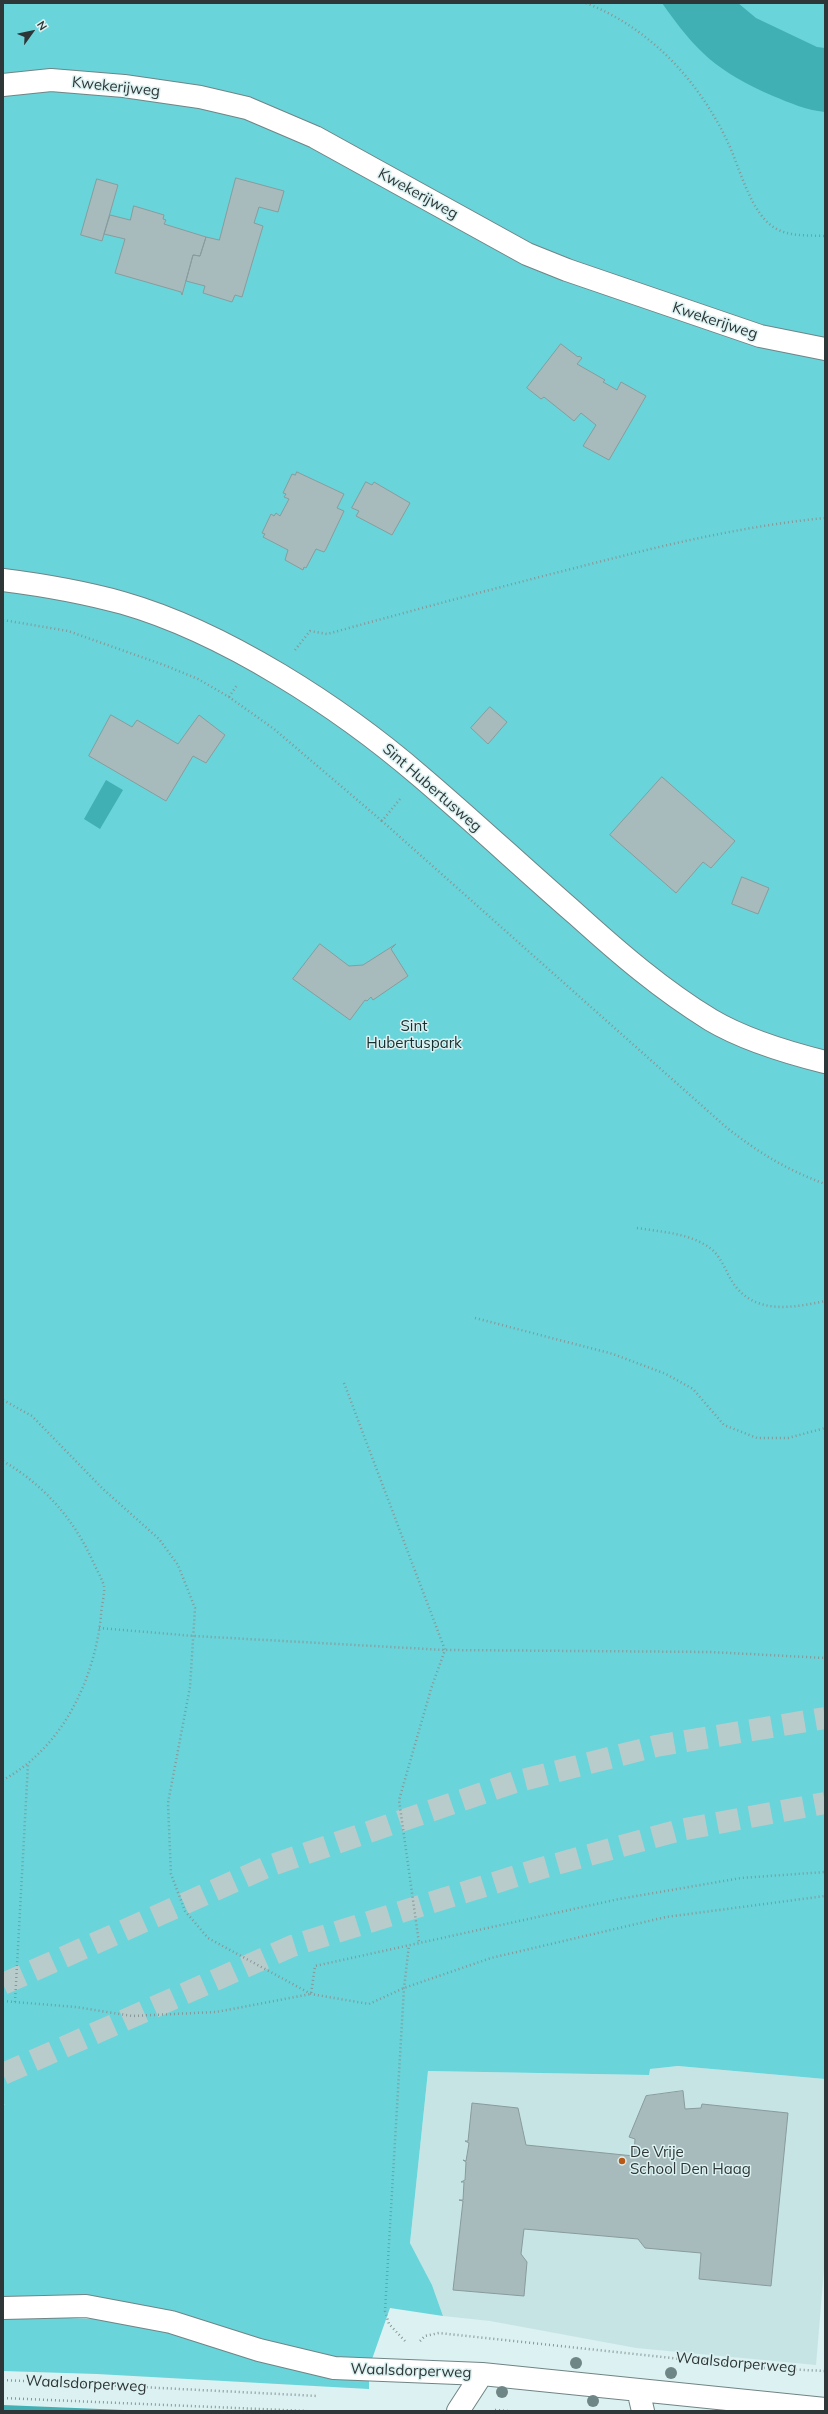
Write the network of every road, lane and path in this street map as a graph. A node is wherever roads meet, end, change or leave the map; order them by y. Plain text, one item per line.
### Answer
1 (586, 3) edge
2 (3, 85) edge
3 (825, 236) edge
4 (825, 349) edge
5 (825, 518) edge
6 (3, 580) edge
7 (3, 620) edge
8 (253, 661) junction
9 (229, 697) junction
10 (419, 775) junction
11 (382, 821) junction
12 (825, 1062) edge
13 (825, 1184) edge
14 (637, 1228) dead end
15 (825, 1301) edge
16 (475, 1318) dead end
17 (344, 1383) dead end
18 (3, 1400) edge
19 (825, 1428) edge
20 (3, 1461) edge
21 (99, 1628) junction
22 (194, 1636) junction
23 (445, 1650) junction
24 (825, 1658) edge
25 (28, 1763) junction
26 (3, 1780) edge
27 (825, 1872) edge
28 (825, 1896) edge
29 (419, 1943) junction
30 (409, 1945) junction
31 (404, 1988) junction
32 (311, 1994) junction
33 (3, 2002) edge
34 (14, 2002) junction
35 (3, 2308) edge
36 (409, 2344) dead end
37 (417, 2344) dead end
38 (825, 2371) edge
39 (482, 2374) junction
40 (3, 2380) edge
41 (638, 2390) junction
42 (323, 2397) dead end
43 (3, 2398) edge
44 (761, 2407) edge
45 (825, 2408) edge
46 (307, 2411) edge
47 (458, 2411) edge
48 (643, 2411) edge

1 - 3 path
2 - 4 street, Kwekerijweg
5 - 8 path
6 - 8 street, Sint Hubertusweg
7 - 9 path
8 - 9 path
8 - 10 street, Sint Hubertusweg
9 - 11 path
10 - 11 path
10 - 12 street, Sint Hubertusweg
11 - 13 path
14 - 15 path
16 - 19 path
17 - 23 path
18 - 22 path
20 - 21 path
21 - 22 path
21 - 25 path
22 - 23 path
22 - 32 path
23 - 24 path
23 - 29 path
25 - 26 path
25 - 34 path
27 - 29 path
28 - 31 path
29 - 30 path
30 - 31 path
30 - 32 path
31 - 32 path
31 - 36 path
32 - 34 path
33 - 34 path
35 - 39 street, Waalsdorperweg
37 - 38 path, Waalsdorperweg
39 - 41 street, Waalsdorperweg
39 - 47 street
40 - 42 path, Waalsdorperweg
41 - 44 street, Waalsdorperweg
41 - 48 street
43 - 46 path
44 - 45 street, Waalsdorperweg

